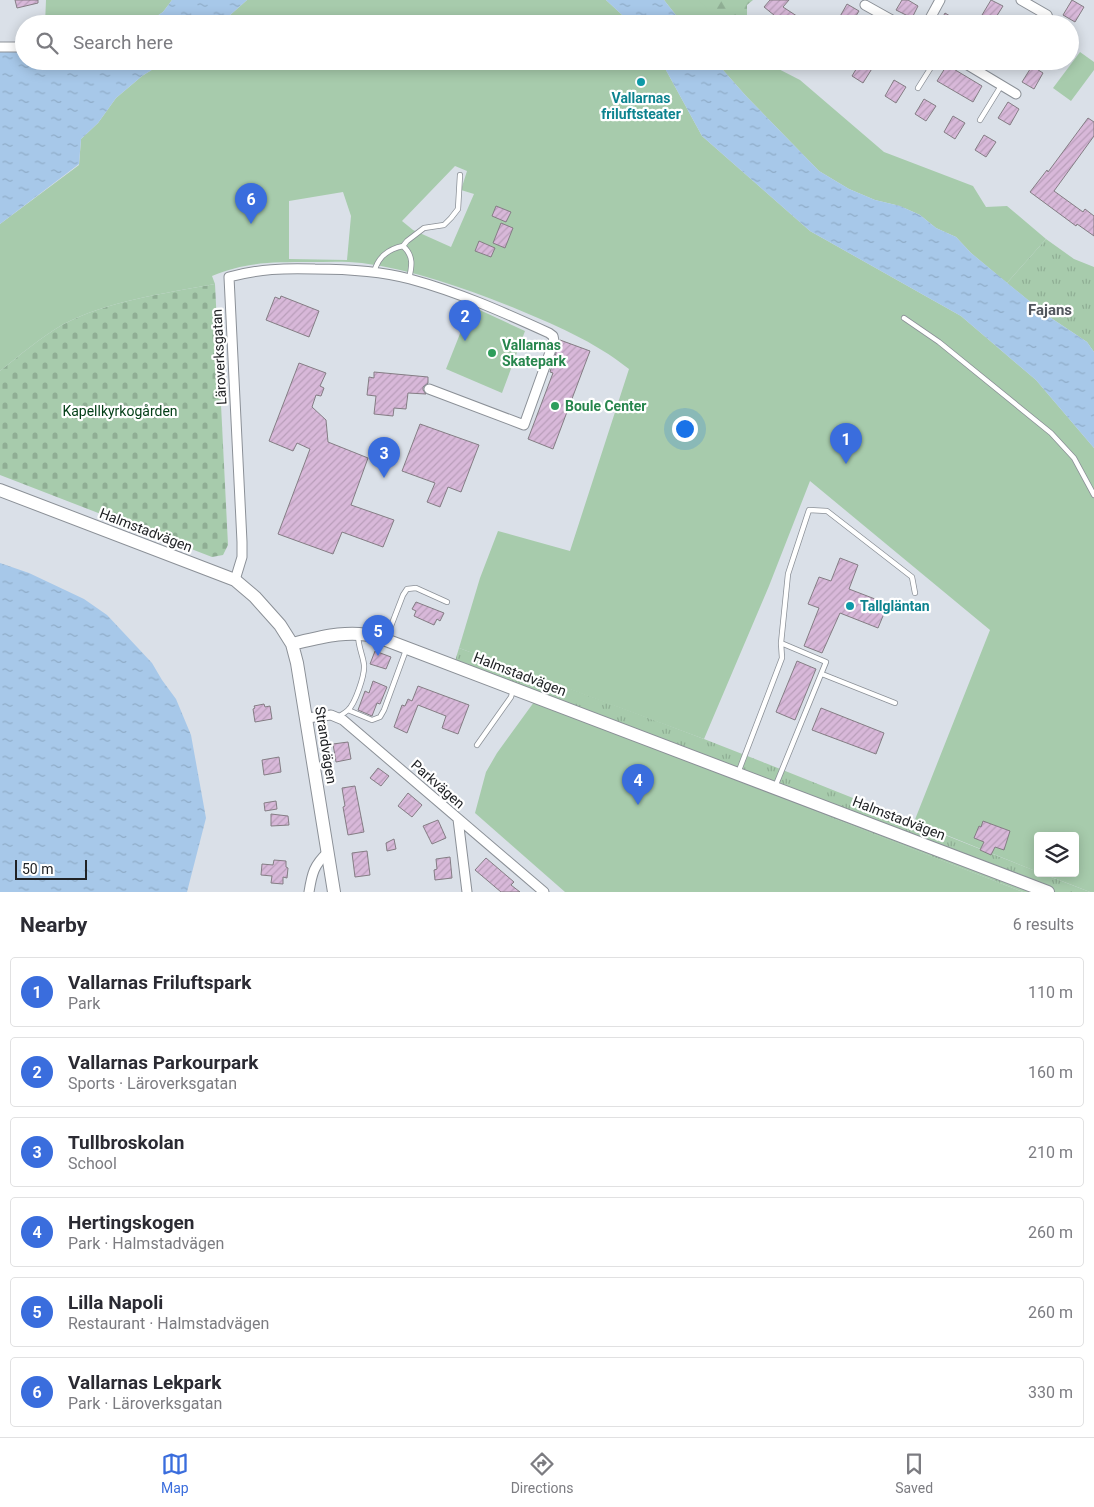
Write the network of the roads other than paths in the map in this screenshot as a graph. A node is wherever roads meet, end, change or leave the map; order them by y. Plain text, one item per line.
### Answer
1 (940, 0) edge
2 (1021, 0) edge
3 (865, 4) dead end
4 (879, 12) junction
5 (877, 15) edge
6 (884, 15) edge
7 (932, 15) edge
8 (1047, 15) edge
9 (0, 47) edge
10 (15, 47) edge
11 (929, 70) edge
12 (975, 70) edge
13 (1001, 86) junction
14 (918, 88) dead end
15 (1016, 94) dead end
16 (980, 120) dead end
17 (460, 175) dead end
18 (403, 246) junction
19 (374, 273) junction
20 (409, 279) junction
21 (904, 318) dead end
22 (429, 389) dead end
23 (0, 490) edge
24 (1094, 495) edge
25 (234, 580) junction
26 (915, 593) dead end
27 (447, 602) dead end
28 (358, 633) junction
29 (386, 640) junction
30 (781, 643) junction
31 (292, 644) junction
32 (407, 648) junction
33 (822, 674) junction
34 (514, 688) junction
35 (895, 704) dead end
36 (348, 710) junction
37 (307, 718) junction
38 (337, 718) junction
39 (477, 745) dead end
40 (738, 774) junction
41 (775, 788) junction
42 (458, 819) junction
43 (328, 852) junction
44 (308, 892) edge
45 (334, 892) edge
46 (467, 892) edge
47 (544, 892) edge
48 (1048, 892) edge

1 - 7 street
2 - 8 street
3 - 4 street
4 - 5 lane
4 - 6 street
9 - 10 street
11 - 14 lane
12 - 13 street
13 - 15 street
13 - 16 lane
17 - 18 lane
18 - 19 lane
18 - 20 lane
19 - 20 street, Läroverksgatan
19 - 25 street, Läroverksgatan
20 - 22 street, Läroverksgatan
21 - 24 lane
23 - 25 main road, Halmstadvägen
25 - 31 main road, Halmstadvägen
26 - 30 lane
27 - 29 lane
28 - 29 main road, Halmstadvägen
28 - 31 main road, Halmstadvägen
28 - 36 lane
29 - 32 main road, Halmstadvägen
30 - 33 lane
30 - 40 lane
31 - 37 main road, Strandvägen
32 - 34 main road, Halmstadvägen
32 - 36 lane
33 - 35 lane
33 - 41 lane
34 - 39 lane
34 - 40 main road, Halmstadvägen
36 - 38 lane
37 - 38 street
37 - 43 main road, Strandvägen
38 - 42 street, Parkvägen
40 - 41 main road, Halmstadvägen
41 - 48 main road, Halmstadvägen
42 - 46 street
42 - 47 street, Parkvägen
43 - 44 street
43 - 45 main road, Strandvägen

